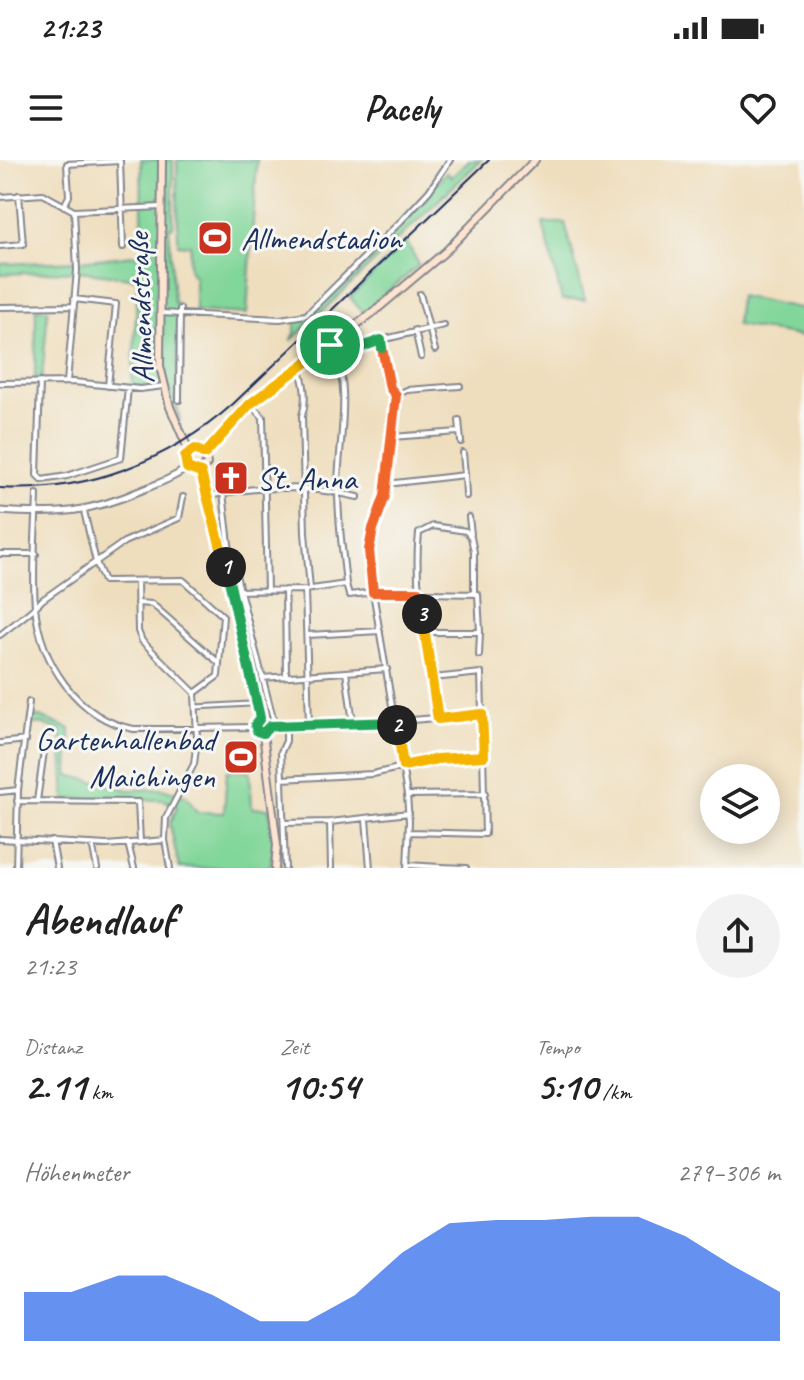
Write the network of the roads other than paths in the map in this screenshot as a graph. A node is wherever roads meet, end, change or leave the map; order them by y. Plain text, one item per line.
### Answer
1 (162, 160) edge
2 (450, 160) edge
3 (535, 160) edge
4 (19, 195) junction
5 (0, 197) edge
6 (64, 206) junction
7 (162, 207) junction
8 (121, 209) junction
9 (74, 211) junction
10 (0, 246) edge
11 (123, 247) dead end
12 (420, 294) dead end
13 (74, 299) junction
14 (73, 306) junction
15 (0, 307) edge
16 (180, 312) junction
17 (160, 313) junction
18 (444, 325) dead end
19 (430, 328) junction
20 (415, 330) junction
21 (381, 340) junction
22 (330, 345) junction
23 (435, 350) dead end
24 (337, 356) junction
25 (421, 357) dead end
26 (298, 367) junction
27 (40, 382) junction
28 (67, 382) junction
29 (0, 383) edge
30 (108, 386) junction
31 (164, 386) junction
32 (460, 386) dead end
33 (128, 388) junction
34 (396, 395) junction
35 (179, 400) dead end
36 (250, 404) junction
37 (459, 420) dead end
38 (459, 432) junction
39 (392, 437) junction
40 (461, 442) dead end
41 (189, 451) junction
42 (463, 453) dead end
43 (205, 454) junction
44 (187, 468) junction
45 (200, 471) junction
46 (465, 475) junction
47 (386, 484) junction
48 (264, 487) junction
49 (304, 487) junction
50 (338, 492) junction
51 (223, 493) junction
52 (37, 494) dead end
53 (208, 496) junction
54 (466, 496) dead end
55 (183, 497) dead end
56 (358, 497) dead end
57 (0, 511) edge
58 (84, 511) junction
59 (37, 512) junction
60 (469, 517) dead end
61 (471, 537) junction
62 (0, 554) edge
63 (36, 554) junction
64 (96, 562) junction
65 (137, 581) junction
66 (346, 584) junction
67 (267, 590) junction
68 (285, 590) junction
69 (307, 590) junction
70 (235, 591) junction
71 (373, 592) junction
72 (418, 592) junction
73 (366, 593) dead end
74 (476, 594) junction
75 (137, 603) junction
76 (35, 609) junction
77 (380, 631) junction
78 (425, 632) junction
79 (480, 632) junction
80 (0, 635) edge
81 (308, 635) junction
82 (479, 655) dead end
83 (219, 663) junction
84 (387, 669) junction
85 (346, 672) junction
86 (309, 675) junction
87 (286, 676) junction
88 (262, 678) junction
89 (433, 678) junction
90 (195, 693) junction
91 (29, 702) dead end
92 (250, 704) dead end
93 (196, 707) junction
94 (482, 714) junction
95 (260, 718) junction
96 (273, 718) dead end
97 (438, 719) junction
98 (397, 722) junction
99 (353, 723) junction
100 (309, 724) junction
101 (286, 725) junction
102 (270, 726) junction
103 (255, 727) junction
104 (196, 729) junction
105 (263, 733) junction
106 (26, 740) junction
107 (0, 743) edge
108 (45, 744) dead end
109 (484, 756) junction
110 (403, 766) junction
111 (282, 779) junction
112 (18, 790) junction
113 (0, 792) edge
114 (485, 794) junction
115 (407, 795) junction
116 (17, 801) junction
117 (37, 801) junction
118 (409, 813) junction
119 (366, 819) junction
120 (330, 822) junction
121 (284, 823) junction
122 (409, 832) junction
123 (0, 839) edge
124 (16, 839) junction
125 (165, 840) junction
126 (52, 841) junction
127 (140, 842) junction
128 (128, 843) junction
129 (92, 844) junction
130 (407, 867) edge
131 (16, 868) edge
132 (57, 868) edge
133 (97, 868) edge
134 (134, 868) edge
135 (170, 868) edge
136 (275, 868) edge
137 (285, 868) edge
138 (331, 868) edge
139 (370, 868) edge
140 (440, 868) edge
141 (466, 868) edge

1 - 7 main road, Allmendstraße
2 - 16 street
3 - 22 main road
4 - 5 street
4 - 6 street
4 - 10 street
6 - 8 street
6 - 9 street
7 - 8 street
7 - 17 main road, Allmendstraße
8 - 9 street
8 - 11 street
9 - 13 street
12 - 19 street
13 - 14 street
13 - 30 street
14 - 15 street
14 - 28 street
16 - 17 street
16 - 35 street
17 - 31 main road, Allmendstraße
18 - 19 street
19 - 20 street
19 - 23 street
20 - 21 street
20 - 25 street
21 - 24 street
21 - 34 street
22 - 24 street
22 - 26 main road
24 - 50 street
26 - 36 main road
26 - 49 street
27 - 28 street
27 - 29 street
27 - 33 street
28 - 30 street
30 - 33 street
31 - 33 street
31 - 41 main road, Allmendstraße
32 - 34 street
34 - 39 street
36 - 43 main road
36 - 48 street
37 - 38 street
38 - 39 street
38 - 40 street
39 - 47 street
41 - 43 main road
41 - 44 main road
42 - 46 street
43 - 45 main road
44 - 45 main road
44 - 58 street
45 - 53 main road
46 - 47 street
46 - 54 street
47 - 71 street
48 - 49 street
48 - 51 street
48 - 67 street
49 - 50 street
49 - 69 street
50 - 56 street
50 - 66 street
51 - 53 street
51 - 70 street
52 - 59 street
53 - 70 main road
55 - 64 street
57 - 59 street
58 - 59 street
58 - 64 street
59 - 63 street
60 - 61 street
61 - 72 street
61 - 74 street
62 - 63 street
63 - 76 street
64 - 65 street
64 - 76 street
65 - 75 street
65 - 83 street
66 - 69 street
66 - 73 street
67 - 68 street
67 - 70 street
68 - 69 street
68 - 87 street
69 - 81 street
70 - 88 street
70 - 95 main road
71 - 72 street
71 - 77 street
72 - 74 street
72 - 78 street
74 - 79 street
75 - 83 street
75 - 90 street
76 - 80 street
76 - 104 street
77 - 81 street
77 - 84 street
78 - 79 street
78 - 89 street
79 - 82 street
81 - 86 street
83 - 90 street
84 - 85 street
84 - 98 street
85 - 86 street
85 - 99 street
86 - 87 street
86 - 100 street
87 - 88 street
88 - 96 street
89 - 94 street
89 - 97 street
90 - 93 street
91 - 106 street
92 - 93 street
93 - 104 street
94 - 97 street
94 - 109 street
95 - 102 main road
95 - 103 main road
97 - 98 street
98 - 99 street
98 - 110 street
99 - 100 street
100 - 101 street
101 - 102 street
101 - 111 street
102 - 105 main road
103 - 104 street
103 - 105 main road
104 - 125 street
105 - 136 main road
106 - 107 street
106 - 112 street
108 - 117 street
109 - 110 street
109 - 114 street
110 - 111 street
110 - 115 street
111 - 121 street
112 - 113 street
112 - 116 street
114 - 115 street
114 - 122 street
115 - 118 street
116 - 117 street
116 - 124 street
117 - 127 street
118 - 119 street
118 - 122 street
119 - 120 street
119 - 139 street
120 - 121 street
120 - 138 street
121 - 137 street
122 - 130 street
123 - 124 street
124 - 126 street
124 - 131 street
125 - 127 street
125 - 135 street
126 - 129 street
126 - 132 street
127 - 128 street
128 - 129 street
128 - 134 street
129 - 133 street
130 - 140 street
140 - 141 street

